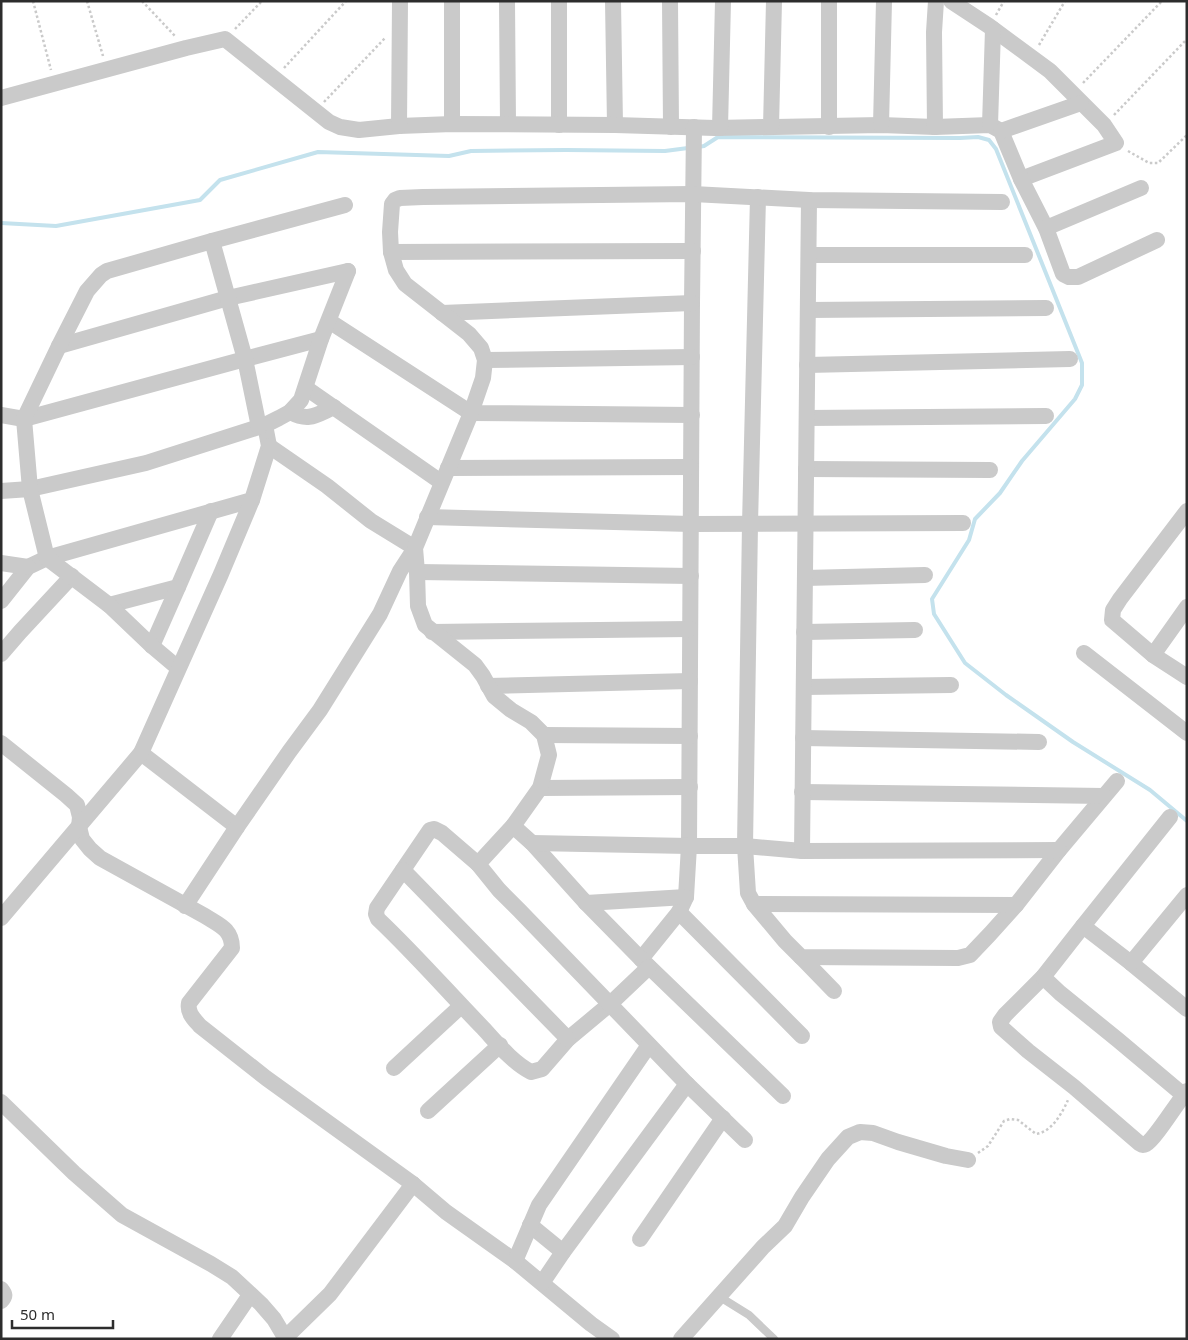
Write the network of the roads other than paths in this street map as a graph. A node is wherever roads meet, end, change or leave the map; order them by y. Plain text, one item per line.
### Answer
1 (400, 1) edge
2 (452, 1) edge
3 (507, 1) edge
4 (559, 1) edge
5 (613, 1) edge
6 (670, 1) edge
7 (723, 1) edge
8 (774, 1) edge
9 (829, 1) edge
10 (884, 1) edge
11 (936, 1) edge
12 (951, 1) edge
13 (993, 29) junction
14 (1, 98) edge
15 (1077, 98) junction
16 (452, 124) junction
17 (508, 124) junction
18 (559, 125) junction
19 (615, 125) junction
20 (882, 125) junction
21 (399, 126) junction
22 (670, 127) junction
23 (771, 127) junction
24 (829, 127) junction
25 (935, 127) junction
26 (720, 128) junction
27 (996, 128) junction
28 (694, 141) junction
29 (1021, 179) junction
30 (1140, 188) dead end
31 (693, 194) junction
32 (758, 197) junction
33 (809, 200) junction
34 (1002, 202) dead end
35 (345, 205) dead end
36 (1046, 228) junction
37 (1157, 240) dead end
38 (212, 241) junction
39 (693, 251) junction
40 (391, 252) junction
41 (809, 255) junction
42 (1024, 255) dead end
43 (228, 298) junction
44 (692, 303) junction
45 (1046, 308) dead end
46 (808, 310) junction
47 (442, 313) junction
48 (328, 321) junction
49 (321, 339) junction
50 (59, 346) junction
51 (692, 357) junction
52 (245, 359) junction
53 (1070, 359) dead end
54 (485, 360) junction
55 (807, 365) junction
56 (306, 388) junction
57 (334, 407) junction
58 (290, 412) junction
59 (471, 413) junction
60 (1, 415) edge
61 (692, 415) junction
62 (1046, 416) dead end
63 (807, 418) junction
64 (24, 420) junction
65 (262, 426) junction
66 (270, 446) junction
67 (691, 466) junction
68 (806, 469) junction
69 (990, 470) dead end
70 (445, 475) junction
71 (30, 489) junction
72 (1, 490) edge
73 (252, 500) junction
74 (211, 511) junction
75 (1187, 511) edge
76 (427, 517) junction
77 (806, 523) junction
78 (963, 523) dead end
79 (691, 524) junction
80 (750, 524) junction
81 (415, 548) junction
82 (47, 558) junction
83 (1, 563) edge
84 (28, 567) junction
85 (417, 572) junction
86 (925, 575) dead end
87 (72, 576) junction
88 (691, 576) junction
89 (805, 578) junction
90 (178, 587) junction
91 (390, 592) junction
92 (1, 601) edge
93 (109, 604) junction
94 (418, 606) junction
95 (1187, 607) edge
96 (690, 629) junction
97 (915, 630) dead end
98 (432, 632) junction
99 (804, 632) junction
100 (152, 646) junction
101 (1084, 653) dead end
102 (1, 654) edge
103 (1153, 655) junction
104 (178, 668) junction
105 (1187, 677) edge
106 (690, 681) junction
107 (951, 685) dead end
108 (488, 686) junction
109 (804, 687) junction
110 (1187, 733) edge
111 (544, 735) junction
112 (690, 736) junction
113 (803, 738) junction
114 (1039, 742) dead end
115 (1, 743) edge
116 (141, 753) junction
117 (1117, 781) dead end
118 (690, 787) junction
119 (540, 788) junction
120 (802, 792) junction
121 (1104, 796) junction
122 (1170, 817) dead end
123 (513, 826) junction
124 (79, 827) junction
125 (237, 827) junction
126 (532, 843) junction
127 (689, 846) junction
128 (745, 846) junction
129 (1059, 850) junction
130 (802, 851) junction
131 (478, 864) junction
132 (403, 870) junction
133 (1187, 895) edge
134 (586, 903) junction
135 (754, 904) junction
136 (683, 905) junction
137 (1016, 905) junction
138 (185, 906) junction
139 (1, 918) edge
140 (1083, 926) junction
141 (801, 957) junction
142 (645, 963) junction
143 (1131, 963) junction
144 (1044, 976) junction
145 (834, 992) dead end
146 (1185, 1003) edge
147 (610, 1004) junction
148 (461, 1006) junction
149 (802, 1036) dead end
150 (568, 1039) junction
151 (500, 1045) junction
152 (650, 1045) junction
153 (394, 1068) dead end
154 (687, 1084) junction
155 (1186, 1094) edge
156 (783, 1096) dead end
157 (1, 1102) edge
158 (428, 1111) dead end
159 (723, 1118) junction
160 (745, 1140) dead end
161 (968, 1160) road end
162 (413, 1184) junction
163 (530, 1225) junction
164 (640, 1239) dead end
165 (563, 1252) junction
166 (516, 1261) junction
167 (542, 1284) junction
168 (1, 1289) edge
169 (250, 1294) junction
170 (720, 1297) junction
171 (1, 1301) edge
172 (286, 1338) edge
173 (220, 1339) edge
174 (612, 1339) edge
175 (681, 1339) edge
176 (774, 1339) edge

1 - 21 street
2 - 16 street
3 - 17 street
4 - 18 street
5 - 19 street
6 - 22 street
7 - 26 street
8 - 23 street
9 - 24 street
10 - 20 street
11 - 25 street
12 - 13 street
13 - 15 street
13 - 27 street
14 - 21 street
15 - 27 street
15 - 29 street
16 - 17 street
16 - 21 street
17 - 18 street
18 - 19 street
19 - 22 street
20 - 24 street
20 - 25 street
22 - 28 street
23 - 24 street
23 - 26 street
25 - 27 street
26 - 28 street
27 - 29 street
28 - 31 street
29 - 36 street
30 - 36 street
31 - 32 street
31 - 39 street
31 - 40 street
32 - 33 street
32 - 80 street
33 - 34 street
33 - 41 street
35 - 38 street
36 - 37 street
38 - 43 street
38 - 50 street
39 - 40 street
39 - 44 street
40 - 47 street
41 - 42 street
41 - 46 street
43 - 48 street
43 - 50 street
43 - 52 street
44 - 47 street
44 - 51 street
45 - 46 street
46 - 55 street
47 - 54 street
48 - 49 street
48 - 59 street
49 - 52 street
49 - 56 street
50 - 64 street
51 - 54 street
51 - 61 street
52 - 64 street
52 - 65 street
53 - 55 street
54 - 59 street
55 - 63 street
56 - 57 street
56 - 58 street
57 - 58 street
57 - 70 street
58 - 65 street
59 - 61 street
59 - 70 street
60 - 64 street
61 - 67 street
62 - 63 street
63 - 68 street
64 - 71 street
65 - 66 street
65 - 71 street
66 - 73 street
66 - 81 street
67 - 70 street
67 - 79 street
68 - 69 street
68 - 77 street
70 - 76 street
71 - 72 street
71 - 82 street
73 - 74 street
73 - 104 street
74 - 82 street
74 - 90 street
75 - 103 street
76 - 79 street
76 - 81 street
77 - 78 street
77 - 80 street
77 - 89 street
79 - 80 street
79 - 88 street
80 - 128 street
81 - 85 street
81 - 91 street
82 - 84 street
82 - 87 street
83 - 84 street
84 - 92 street
85 - 88 street
85 - 94 street
86 - 89 street
87 - 93 street
87 - 102 street
88 - 96 street
89 - 99 street
90 - 93 street
90 - 100 street
91 - 94 street
91 - 125 street
93 - 100 street
94 - 98 street
95 - 103 street
96 - 98 street
96 - 106 street
97 - 99 street
98 - 108 street
99 - 109 street
100 - 104 street
101 - 110 street
103 - 105 street
104 - 116 street
106 - 108 street
106 - 112 street
107 - 109 street
108 - 111 street
109 - 113 street
111 - 112 street
111 - 119 street
112 - 118 street
113 - 114 street
113 - 120 street
115 - 124 street
116 - 124 street
116 - 125 street
117 - 121 street
118 - 119 street
118 - 127 street
119 - 123 street
120 - 121 street
120 - 130 street
121 - 129 street
122 - 140 street
123 - 126 street
123 - 131 street
124 - 138 street
124 - 139 street
125 - 138 street
126 - 127 street
126 - 134 street
127 - 128 street
127 - 136 street
128 - 130 street
128 - 135 street
129 - 130 street
129 - 137 street
131 - 132 street
131 - 147 street
132 - 148 street
132 - 150 street
133 - 143 street
134 - 136 street
134 - 142 street
135 - 137 street
135 - 141 street
136 - 142 street
136 - 149 street
137 - 141 street
138 - 162 street
140 - 143 street
140 - 144 street
141 - 145 street
142 - 147 street
142 - 156 street
143 - 146 street
144 - 155 street
144 - 155 street
147 - 150 street
147 - 152 street
148 - 151 street
148 - 153 street
150 - 151 street
151 - 158 street
152 - 154 street
152 - 163 street
154 - 159 street
154 - 165 street
157 - 169 street
159 - 160 street
159 - 164 street
161 - 170 street
162 - 166 street
162 - 172 street
163 - 165 street
163 - 166 street
165 - 167 street
166 - 167 street
167 - 174 street
168 - 171 street
169 - 172 street
169 - 173 street
170 - 175 street
170 - 176 lane

